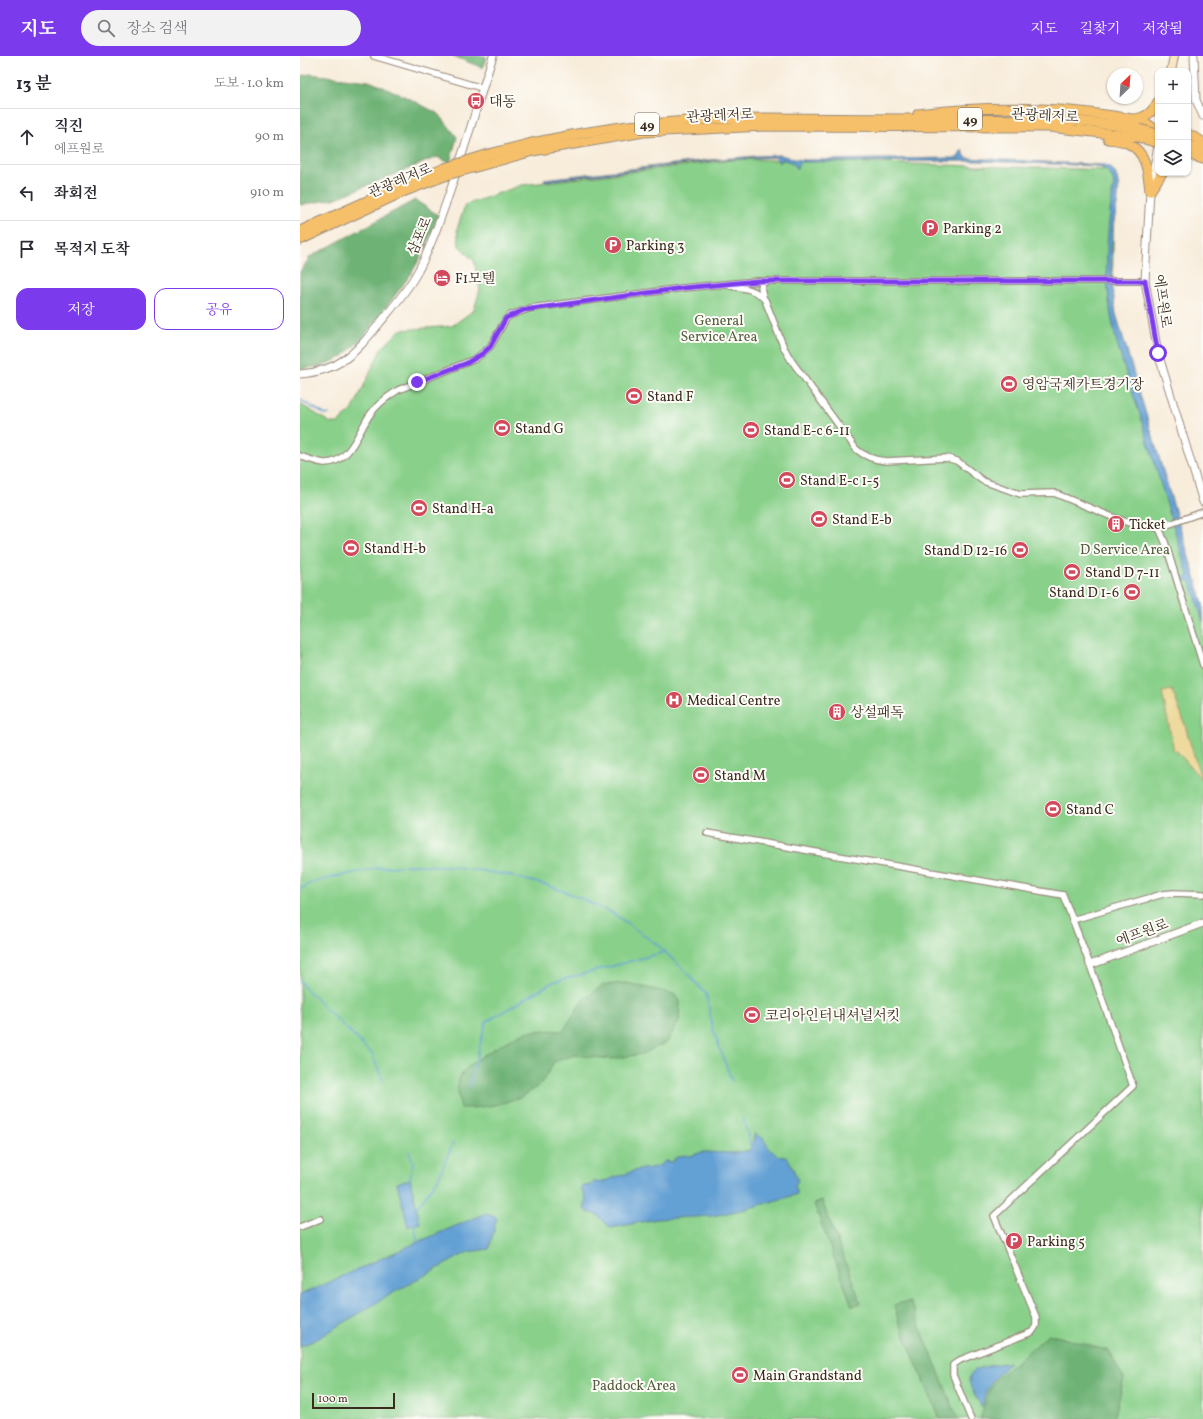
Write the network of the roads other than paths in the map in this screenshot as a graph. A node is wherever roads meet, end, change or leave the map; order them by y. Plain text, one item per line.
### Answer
1 (374, 56) edge
2 (493, 56) edge
3 (1174, 56) edge
4 (1194, 56) edge
5 (1172, 68) edge
6 (482, 88) junction
7 (1157, 104) edge
8 (1203, 116) edge
9 (877, 119) junction
10 (1131, 119) junction
11 (801, 123) junction
12 (883, 127) junction
13 (1155, 130) edge
14 (1139, 133) junction
15 (1155, 135) edge
16 (1191, 137) edge
17 (1156, 140) edge
18 (1126, 142) junction
19 (1155, 142) edge
20 (1203, 144) edge
21 (1191, 145) edge
22 (1191, 158) edge
23 (1191, 159) edge
24 (1203, 159) edge
25 (1155, 162) edge
26 (1203, 165) edge
27 (446, 171) junction
28 (1160, 176) edge
29 (1150, 191) junction
30 (300, 231) edge
31 (300, 240) edge
32 (768, 281) junction
33 (1145, 281) junction
34 (718, 285) junction
35 (765, 300) junction
36 (300, 374) edge
37 (300, 456) edge
38 (1203, 502) edge
39 (1203, 512) edge
40 (1159, 528) junction
41 (1203, 665) edge
42 (707, 833) dead end
43 (1203, 894) edge
44 (1072, 920) junction
45 (1203, 923) edge
46 (1090, 965) junction
47 (320, 1220) dead end
48 (300, 1227) edge
49 (971, 1419) edge

1 - 6 street
2 - 6 street, 삼포로
3 - 5 main road
4 - 8 street
6 - 36 street, 삼포로
7 - 10 highway
9 - 10 highway
9 - 11 highway, 관광레저로 / 49
9 - 14 highway, 관광레저로 / 49
10 - 13 highway
11 - 12 highway, 관광레저로 / 49
11 - 27 highway, 관광레저로 / 49, bridge
12 - 14 highway, 관광레저로 / 49
12 - 18 highway
14 - 15 highway, 관광레저로 / 49, bridge
14 - 19 highway, 관광레저로 / 49, bridge
16 - 20 highway
17 - 18 highway
18 - 29 highway
20 - 21 highway
22 - 24 highway
23 - 26 highway
25 - 29 street, 에프원로
27 - 30 highway, 관광레저로 / 49
27 - 31 highway, 관광레저로 / 49
28 - 29 highway
29 - 33 street, 에프원로
32 - 33 street
32 - 34 street
32 - 35 street
33 - 38 street, 에프원로
34 - 35 street
34 - 37 street
35 - 40 street
39 - 40 street
40 - 41 street
42 - 44 street
43 - 44 street
44 - 46 street
45 - 46 street, 에프원로
46 - 49 street
47 - 48 street

